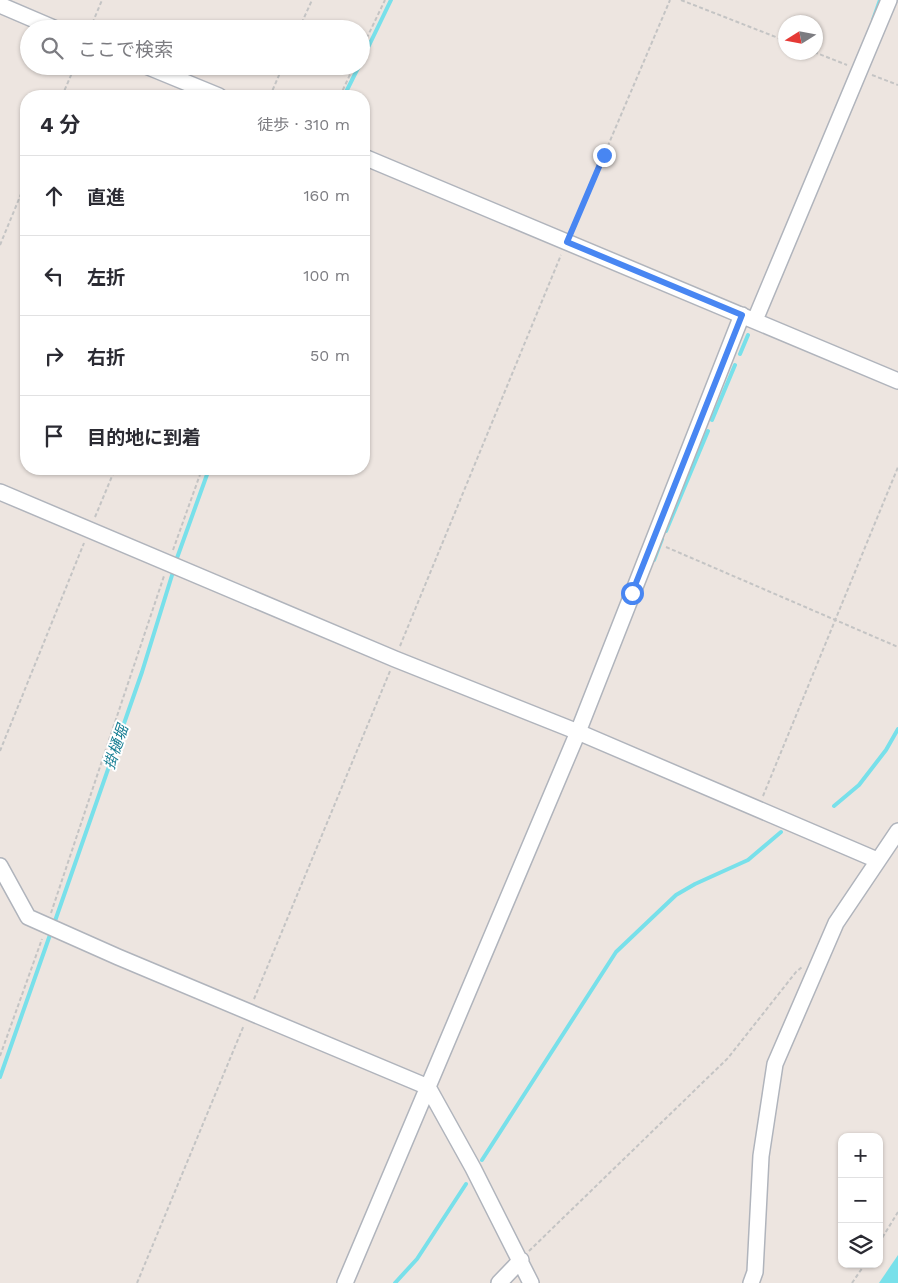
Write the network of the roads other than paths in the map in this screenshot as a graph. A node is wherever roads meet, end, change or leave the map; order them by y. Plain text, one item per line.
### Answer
1 (888, 0) edge
2 (0, 4) edge
3 (36, 20) edge
4 (168, 75) edge
5 (204, 90) edge
6 (370, 160) edge
7 (749, 318) junction
8 (898, 381) edge
9 (0, 492) edge
10 (578, 732) junction
11 (898, 831) edge
12 (877, 860) junction
13 (0, 866) edge
14 (428, 1087) junction
15 (520, 1260) junction
16 (345, 1283) edge
17 (499, 1283) edge
18 (532, 1283) edge
19 (752, 1283) edge

1 - 7 street
2 - 3 street
4 - 5 street
6 - 7 street
7 - 8 street
7 - 10 street
9 - 10 street
10 - 12 street
10 - 14 street
11 - 12 street
12 - 19 street
13 - 14 street
14 - 15 street
14 - 16 street
15 - 17 street
15 - 18 street

